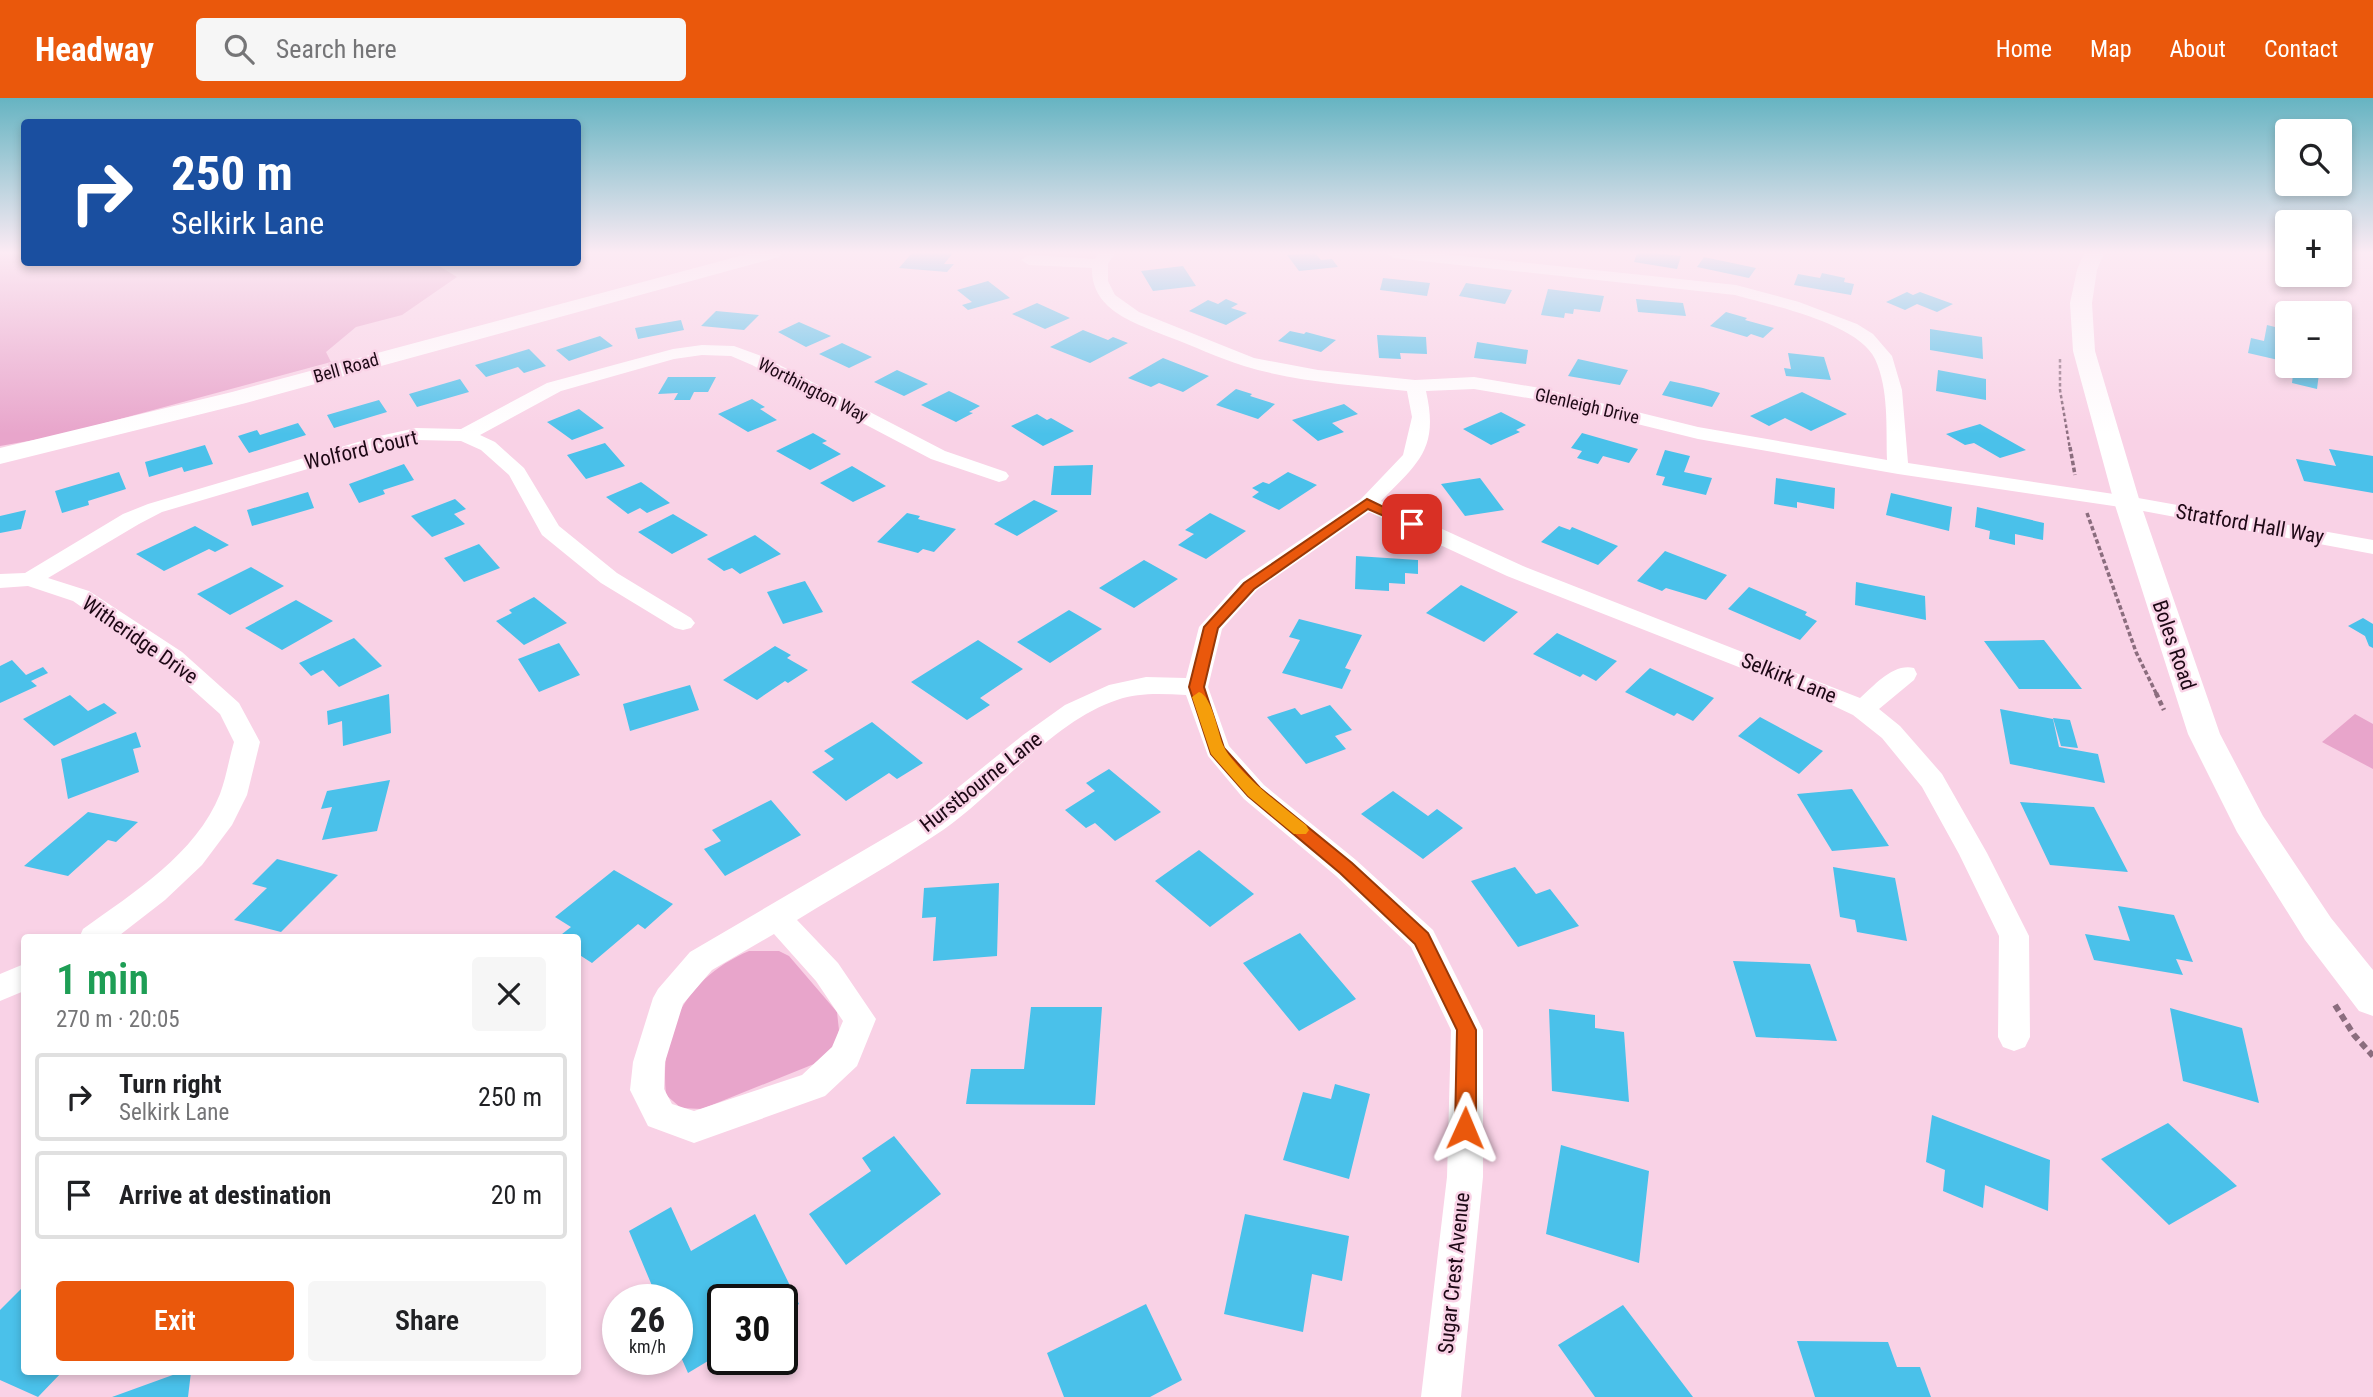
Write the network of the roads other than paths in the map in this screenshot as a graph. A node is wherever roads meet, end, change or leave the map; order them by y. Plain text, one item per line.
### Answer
1 (549, 314) edge
2 (1130, 314) edge
3 (1813, 314) edge
4 (2082, 314) edge
5 (1415, 386) junction
6 (465, 435) junction
7 (0, 456) edge
8 (1898, 468) junction
9 (999, 476) dead end
10 (2127, 502) junction
11 (1367, 503) junction
12 (2373, 547) edge
13 (30, 579) junction
14 (0, 581) edge
15 (683, 623) dead end
16 (1905, 674) dead end
17 (1196, 687) junction
18 (1862, 709) junction
19 (777, 918) junction
20 (100, 934) edge
21 (21, 978) edge
22 (0, 988) edge
23 (2373, 999) edge
24 (2014, 1037) dead end
25 (1441, 1397) edge

1 - 7 street, Bell Road
2 - 5 street, Glenleigh Drive
3 - 8 street
4 - 10 street, Boles Road
5 - 8 street, Glenleigh Drive
5 - 11 street
6 - 9 street, Worthington Way
6 - 13 street, Wolford Court
6 - 15 street, Wolford Court
8 - 10 street, Glenleigh Drive
10 - 12 street, Stratford Hall Way
10 - 23 street, Boles Road
11 - 17 street
11 - 18 street, Selkirk Lane
13 - 14 street, Witheridge Drive
13 - 20 street, Witheridge Drive
16 - 18 street
17 - 19 street, Hurstbourne Lane
17 - 25 street, Sugar Crest Avenue
18 - 24 street, Selkirk Lane
19 - 19 street
21 - 22 street

